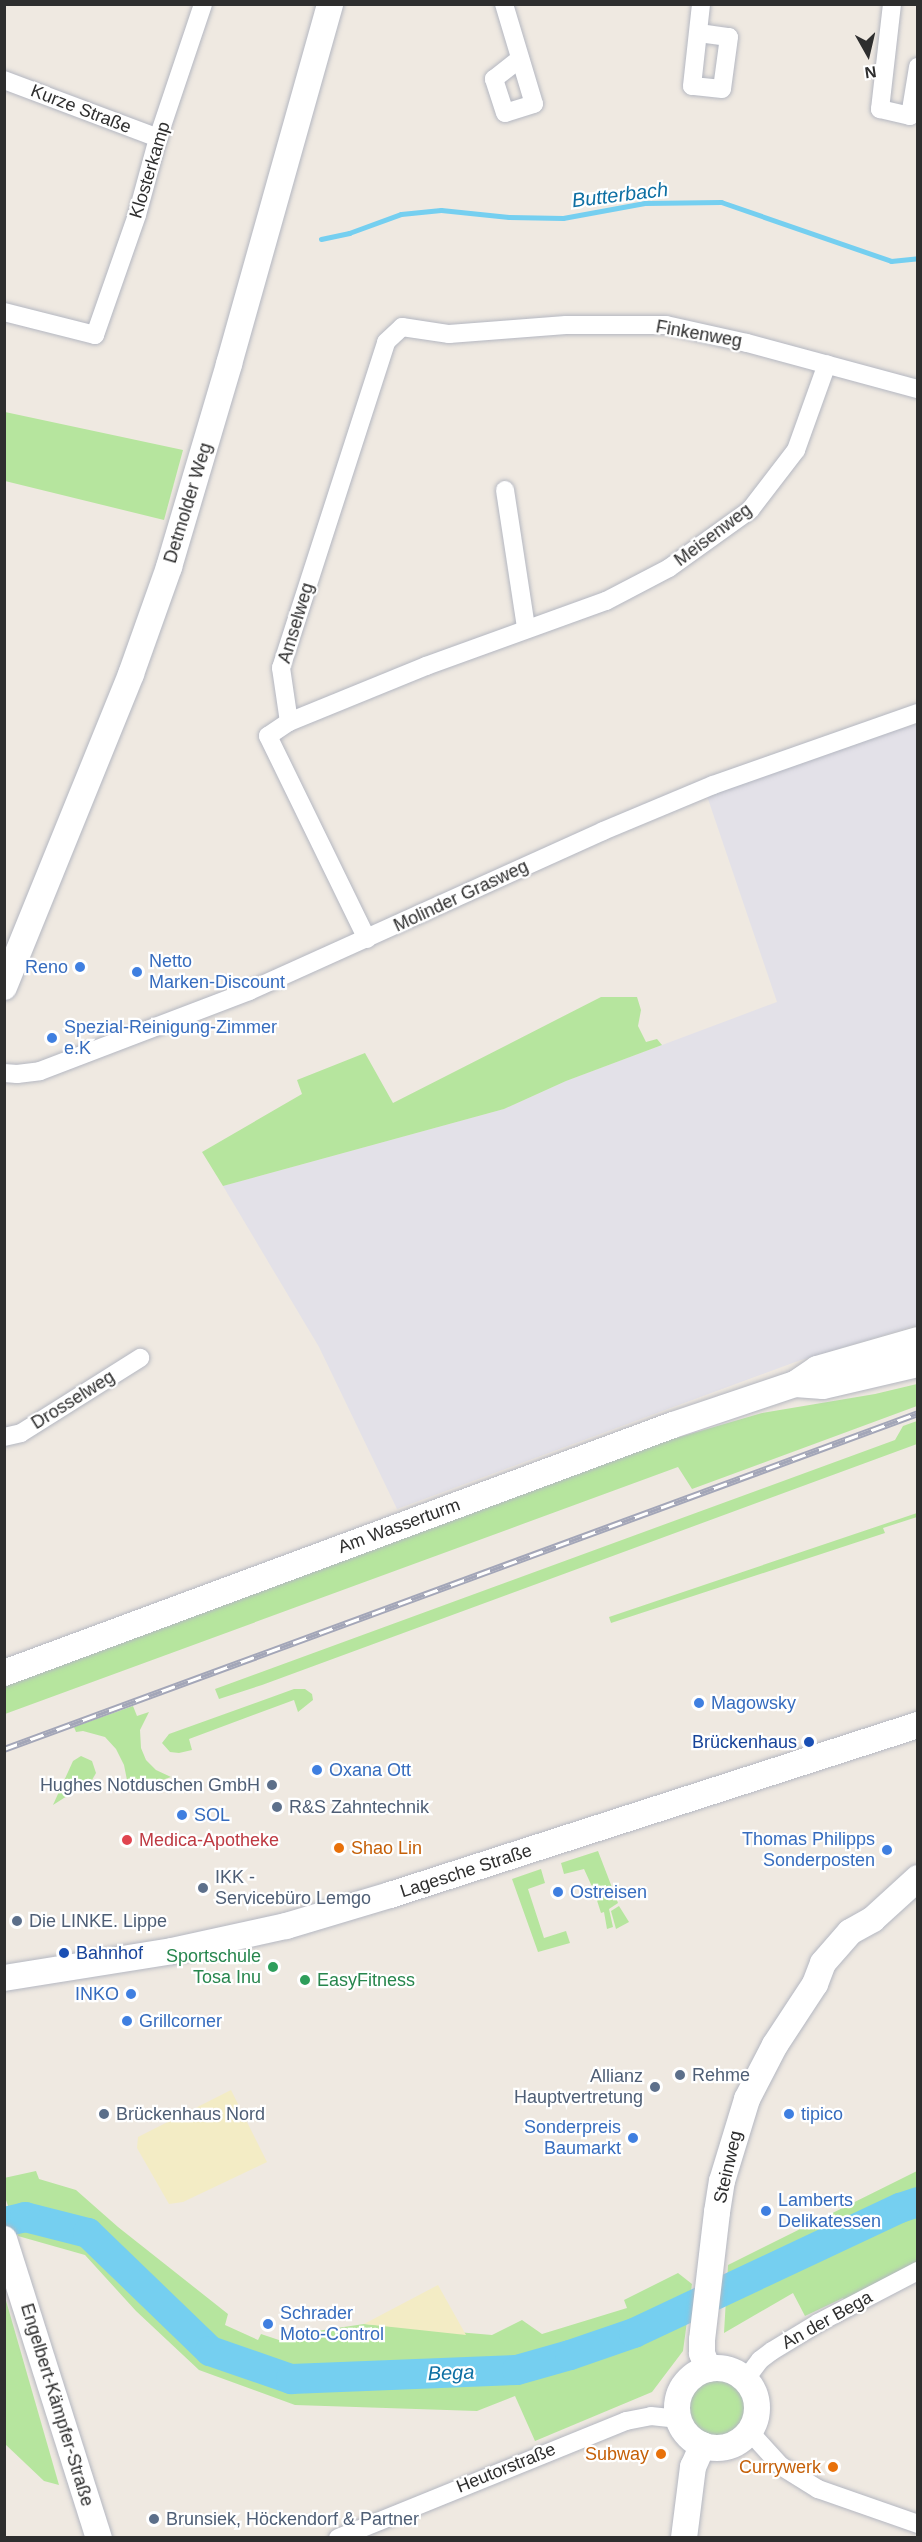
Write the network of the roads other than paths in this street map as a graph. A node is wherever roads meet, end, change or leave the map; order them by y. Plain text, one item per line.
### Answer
1 (203, 4) edge
2 (330, 4) edge
3 (504, 4) edge
4 (701, 4) edge
5 (892, 4) edge
6 (699, 33) dead end
7 (520, 59) dead end
8 (886, 62) junction
9 (918, 67) edge
10 (4, 80) edge
11 (159, 138) junction
12 (4, 312) edge
13 (402, 327) joint
14 (827, 364) junction
15 (918, 389) edge
16 (505, 490) dead end
17 (526, 628) junction
18 (918, 713) edge
19 (289, 722) junction
20 (367, 939) junction
21 (4, 987) edge
22 (4, 1073) edge
23 (918, 1341) edge
24 (140, 1358) dead end
25 (918, 1364) edge
26 (795, 1384) junction
27 (4, 1437) edge
28 (4, 1673) edge
29 (918, 1725) edge
30 (918, 1878) edge
31 (4, 1978) edge
32 (7, 2246) edge
33 (918, 2271) edge
34 (708, 2369) junction
35 (745, 2380) junction
36 (679, 2419) junction
37 (749, 2432) junction
38 (703, 2445) junction
39 (918, 2524) edge
40 (99, 2538) edge
41 (338, 2538) edge
42 (684, 2538) edge

1 - 11 street, Klosterkamp
2 - 21 street, Detmolder Weg
3 - 7 street
4 - 6 street
5 - 8 street
8 - 9 street
8 - 9 street
10 - 11 street, Kurze Straße
11 - 12 street, Klosterkamp
13 - 14 street, Finkenweg
13 - 19 street, Amselweg
14 - 15 street, Finkenweg
14 - 17 street, Meisenweg
16 - 17 street
17 - 19 street, Meisenweg
18 - 20 street, Molinder Grasweg
19 - 20 street
20 - 22 street, Molinder Grasweg
23 - 26 street, Am Wasserturm
24 - 27 street, Drosselweg
25 - 26 street, Am Wasserturm
26 - 28 street, Am Wasserturm
29 - 31 street, Lagesche Straße
30 - 34 street, Steinweg
32 - 40 street, Engelbert-Kämpfer-Straße
33 - 35 street, An der Bega
34 - 35 street
34 - 36 street
35 - 37 street
36 - 38 street
36 - 41 street, Heutorstraße
37 - 38 street
37 - 39 street
38 - 42 street

